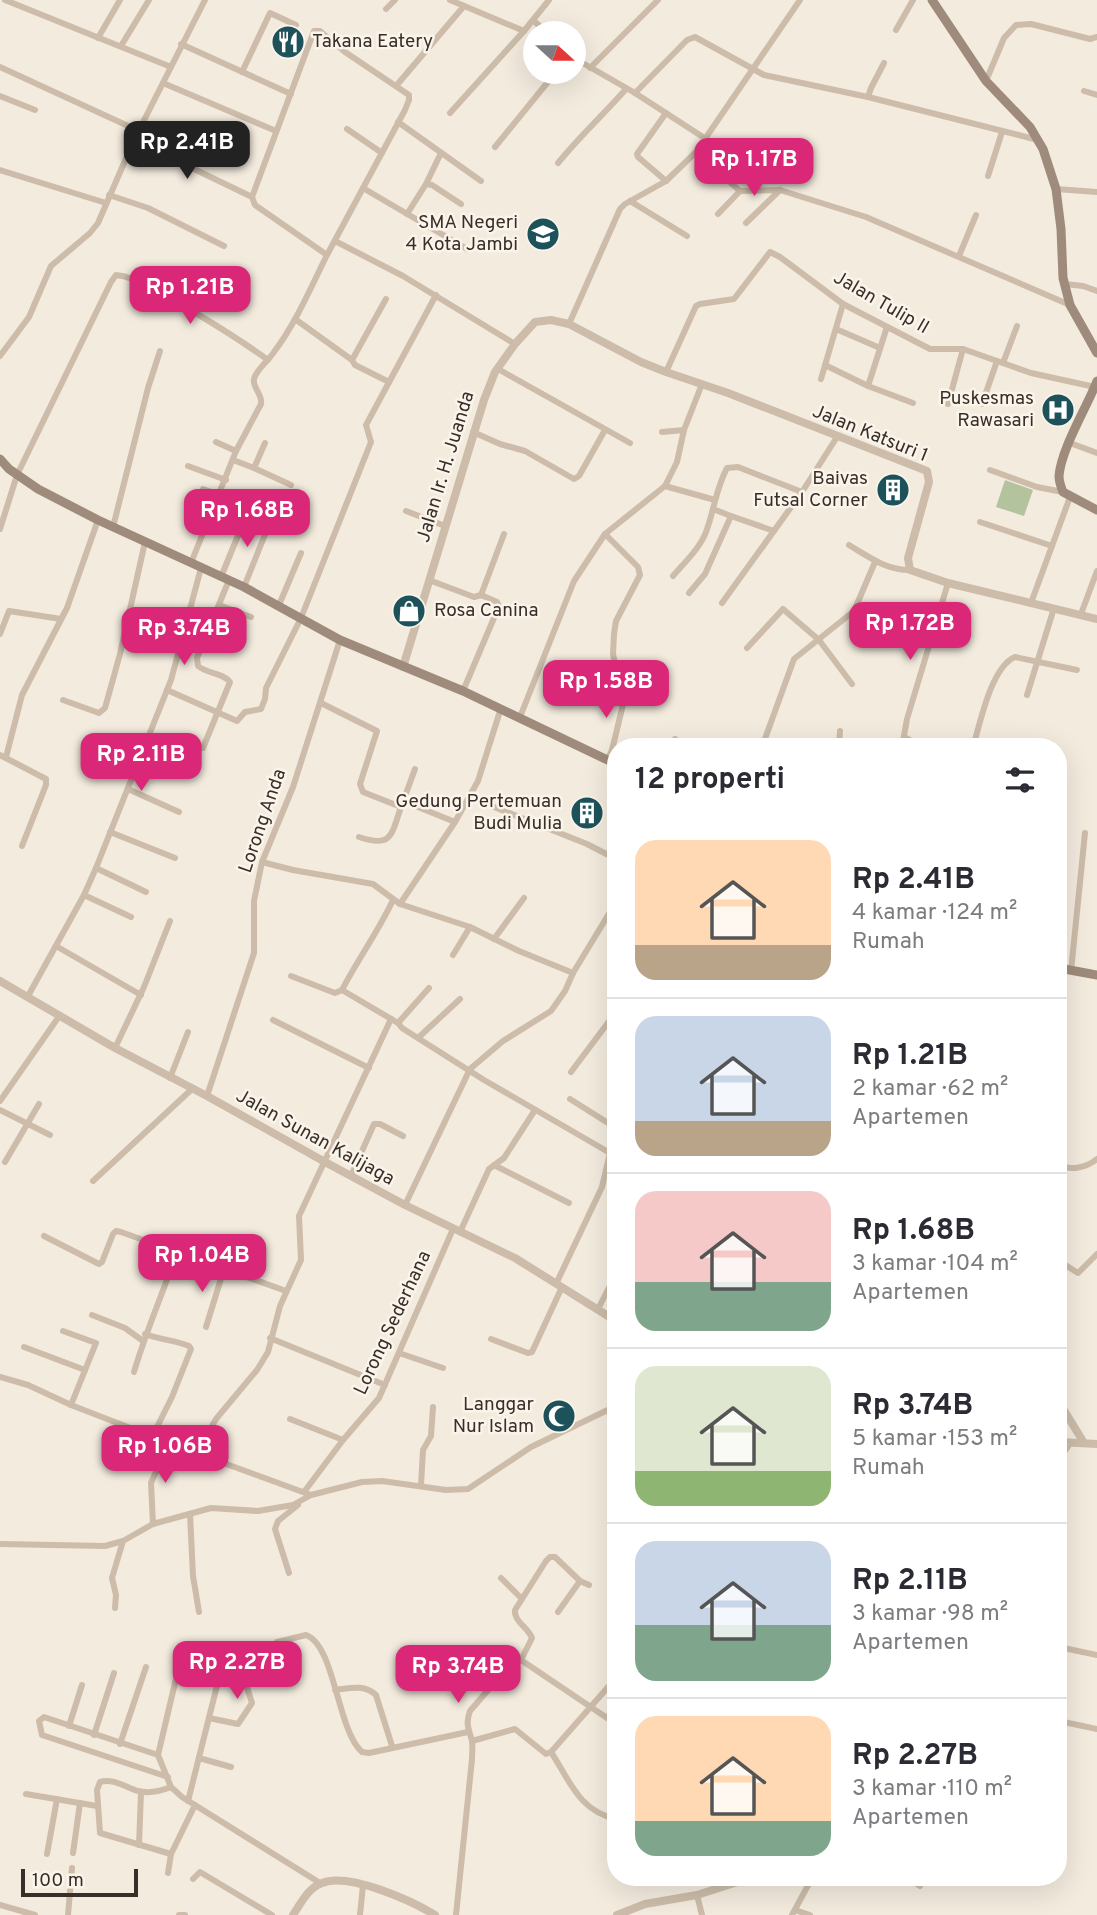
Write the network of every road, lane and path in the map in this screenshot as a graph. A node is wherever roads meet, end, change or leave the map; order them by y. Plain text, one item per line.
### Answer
1 (5, 0) edge
2 (33, 0) edge
3 (120, 0) edge
4 (149, 0) edge
5 (205, 0) edge
6 (395, 0) edge
7 (450, 0) edge
8 (549, 0) edge
9 (658, 0) edge
10 (800, 0) edge
11 (913, 0) edge
12 (932, 0) edge
13 (464, 6) junction
14 (386, 9) dead end
15 (32, 10) junction
16 (533, 20) edge
17 (296, 25) dead end
18 (896, 30) dead end
19 (523, 31) edge
20 (523, 32) edge
21 (1097, 37) edge
22 (98, 38) junction
23 (181, 44) junction
24 (121, 46) junction
25 (884, 64) dead end
26 (171, 66) junction
27 (586, 66) edge
28 (0, 67) edge
29 (590, 68) junction
30 (753, 71) junction
31 (242, 72) junction
32 (986, 81) junction
33 (163, 83) junction
34 (546, 84) edge
35 (396, 86) junction
36 (626, 89) junction
37 (1084, 91) dead end
38 (635, 93) junction
39 (291, 94) junction
40 (1097, 95) edge
41 (0, 96) edge
42 (868, 97) junction
43 (35, 110) dead end
44 (450, 113) dead end
45 (666, 113) junction
46 (398, 122) junction
47 (346, 129) dead end
48 (139, 131) junction
49 (276, 131) junction
50 (1002, 132) junction
51 (706, 139) junction
52 (1038, 140) junction
53 (134, 141) junction
54 (495, 147) dead end
55 (696, 152) junction
56 (382, 153) junction
57 (441, 153) junction
58 (558, 163) dead end
59 (0, 170) edge
60 (988, 176) dead end
61 (481, 181) dead end
62 (666, 181) junction
63 (426, 184) junction
64 (363, 188) junction
65 (1056, 189) junction
66 (780, 190) junction
67 (740, 191) junction
68 (1097, 192) edge
69 (252, 197) junction
70 (107, 199) junction
71 (630, 201) junction
72 (461, 204) dead end
73 (407, 214) junction
74 (719, 214) dead end
75 (976, 215) dead end
76 (746, 223) dead end
77 (687, 236) dead end
78 (335, 241) junction
79 (224, 246) dead end
80 (467, 249) dead end
81 (327, 255) junction
82 (959, 256) junction
83 (1065, 284) junction
84 (1097, 291) edge
85 (436, 295) junction
86 (386, 299) dead end
87 (843, 304) junction
88 (1070, 304) junction
89 (295, 319) junction
90 (569, 324) junction
91 (1017, 326) dead end
92 (887, 327) junction
93 (836, 329) junction
94 (515, 344) junction
95 (880, 348) junction
96 (963, 349) junction
97 (160, 351) dead end
98 (1097, 351) edge
99 (0, 356) edge
100 (268, 360) junction
101 (352, 360) junction
102 (1000, 362) junction
103 (825, 365) junction
104 (498, 369) junction
105 (666, 372) junction
106 (821, 379) dead end
107 (389, 382) junction
108 (702, 384) junction
109 (869, 386) junction
110 (1095, 390) edge
111 (913, 403) dead end
112 (948, 404) dead end
113 (982, 404) dead end
114 (605, 430) junction
115 (684, 430) junction
116 (473, 432) junction
117 (662, 432) dead end
118 (837, 437) junction
119 (216, 442) dead end
120 (265, 443) dead end
121 (630, 443) dead end
122 (1070, 443) junction
123 (236, 451) junction
124 (1097, 453) edge
125 (0, 459) edge
126 (233, 460) junction
127 (188, 466) dead end
128 (254, 468) junction
129 (990, 470) dead end
130 (17, 475) junction
131 (226, 480) junction
132 (291, 485) dead end
133 (665, 486) junction
134 (203, 489) dead end
135 (802, 492) junction
136 (220, 495) junction
137 (1066, 495) junction
138 (715, 500) junction
139 (713, 509) junction
140 (248, 510) dead end
141 (1097, 510) edge
142 (406, 511) dead end
143 (731, 516) junction
144 (98, 520) junction
145 (980, 522) dead end
146 (446, 526) junction
147 (113, 527) junction
148 (0, 529) edge
149 (774, 531) junction
150 (266, 532) dead end
151 (504, 534) dead end
152 (606, 534) junction
153 (145, 542) junction
154 (849, 545) dead end
155 (1052, 546) junction
156 (301, 553) dead end
157 (875, 562) junction
158 (191, 563) junction
159 (201, 568) junction
160 (910, 570) junction
161 (1097, 571) edge
162 (673, 576) dead end
163 (225, 579) junction
164 (429, 580) junction
165 (948, 583) junction
166 (244, 587) junction
167 (689, 593) dead end
168 (481, 595) junction
169 (722, 603) dead end
170 (1031, 603) junction
171 (219, 605) junction
172 (279, 605) junction
173 (1054, 608) junction
174 (854, 611) junction
175 (1081, 614) junction
176 (251, 617) dead end
177 (301, 618) junction
178 (61, 619) junction
179 (1097, 619) edge
180 (0, 634) edge
181 (340, 640) junction
182 (818, 640) junction
183 (931, 640) junction
184 (747, 648) dead end
185 (1039, 661) junction
186 (403, 667) junction
187 (1077, 670) dead end
188 (852, 684) dead end
189 (167, 690) junction
190 (463, 691) junction
191 (1027, 695) dead end
192 (63, 700) dead end
193 (321, 703) junction
194 (501, 708) junction
195 (219, 711) junction
196 (520, 717) junction
197 (840, 731) dead end
198 (904, 737) edge
199 (615, 738) edge
200 (766, 738) edge
201 (840, 738) edge
202 (976, 738) edge
203 (203, 748) dead end
204 (3, 756) edge
205 (607, 760) edge
206 (415, 769) dead end
207 (128, 789) junction
208 (469, 797) junction
209 (402, 804) junction
210 (179, 812) dead end
211 (455, 822) junction
212 (110, 832) junction
213 (1085, 834) dead end
214 (359, 837) dead end
215 (22, 846) dead end
216 (607, 854) edge
217 (175, 858) dead end
218 (262, 862) junction
219 (96, 868) junction
220 (146, 892) dead end
221 (84, 895) junction
222 (524, 898) dead end
223 (393, 900) junction
224 (400, 904) junction
225 (131, 917) dead end
226 (607, 920) edge
227 (170, 921) dead end
228 (470, 927) junction
229 (494, 939) junction
230 (56, 946) junction
231 (453, 955) dead end
232 (1067, 970) edge
233 (1071, 971) junction
234 (573, 973) junction
235 (1097, 975) edge
236 (291, 976) dead end
237 (0, 981) edge
238 (429, 988) dead end
239 (342, 990) junction
240 (141, 995) junction
241 (27, 996) junction
242 (460, 999) dead end
243 (60, 1016) junction
244 (391, 1019) junction
245 (273, 1020) dead end
246 (398, 1023) junction
247 (607, 1024) edge
248 (188, 1032) dead end
249 (419, 1037) junction
250 (114, 1048) junction
251 (369, 1068) junction
252 (470, 1069) junction
253 (571, 1072) dead end
254 (170, 1078) junction
255 (192, 1089) junction
256 (206, 1096) junction
257 (570, 1099) dead end
258 (0, 1101) edge
259 (39, 1104) dead end
260 (535, 1110) junction
261 (0, 1111) edge
262 (607, 1122) edge
263 (27, 1125) junction
264 (50, 1135) dead end
265 (403, 1136) dead end
266 (607, 1151) edge
267 (5, 1162) dead end
268 (325, 1162) junction
269 (1096, 1163) edge
270 (494, 1165) junction
271 (607, 1166) edge
272 (1067, 1167) edge
273 (351, 1176) junction
274 (93, 1181) dead end
275 (569, 1203) dead end
276 (405, 1205) junction
277 (457, 1230) junction
278 (44, 1236) dead end
279 (177, 1252) junction
280 (1097, 1254) edge
281 (1067, 1266) edge
282 (224, 1269) junction
283 (559, 1285) junction
284 (286, 1290) junction
285 (607, 1292) edge
286 (598, 1309) junction
287 (92, 1315) dead end
288 (607, 1315) edge
289 (206, 1327) dead end
290 (63, 1331) dead end
291 (144, 1337) junction
292 (270, 1338) junction
293 (491, 1339) dead end
294 (24, 1348) dead end
295 (399, 1353) junction
296 (443, 1368) dead end
297 (85, 1370) junction
298 (134, 1372) dead end
299 (0, 1377) edge
300 (385, 1385) junction
301 (71, 1405) junction
302 (433, 1407) dead end
303 (607, 1410) edge
304 (1067, 1415) edge
305 (290, 1419) dead end
306 (152, 1437) junction
307 (343, 1440) junction
308 (169, 1443) junction
309 (1069, 1443) joint
310 (1084, 1443) junction
311 (1097, 1444) edge
312 (1067, 1446) edge
313 (195, 1453) junction
314 (421, 1485) junction
315 (307, 1493) junction
316 (302, 1501) junction
317 (190, 1514) junction
318 (153, 1524) junction
319 (123, 1541) junction
320 (0, 1544) edge
321 (289, 1573) dead end
322 (501, 1578) dead end
323 (580, 1581) junction
324 (589, 1585) dead end
325 (522, 1599) junction
326 (115, 1608) dead end
327 (199, 1612) dead end
328 (558, 1612) dead end
329 (277, 1642) dead end
330 (183, 1649) dead end
331 (1067, 1649) edge
332 (225, 1654) dead end
333 (1097, 1655) edge
334 (521, 1660) junction
335 (146, 1667) dead end
336 (221, 1670) junction
337 (114, 1673) dead end
338 (82, 1685) dead end
339 (607, 1688) edge
340 (335, 1690) junction
341 (590, 1706) junction
342 (209, 1718) junction
343 (607, 1718) edge
344 (1067, 1723) edge
345 (69, 1726) junction
346 (1097, 1729) edge
347 (468, 1732) junction
348 (94, 1735) junction
349 (472, 1741) junction
350 (120, 1744) junction
351 (392, 1746) junction
352 (551, 1752) junction
353 (158, 1755) junction
354 (199, 1758) junction
355 (231, 1768) dead end
356 (168, 1777) junction
357 (172, 1787) junction
358 (141, 1792) junction
359 (26, 1794) dead end
360 (57, 1799) junction
361 (188, 1801) junction
362 (80, 1803) junction
363 (195, 1805) junction
364 (97, 1807) junction
365 (607, 1816) edge
366 (139, 1845) junction
367 (73, 1853) dead end
368 (47, 1854) dead end
369 (171, 1854) junction
370 (72, 1868) dead end
371 (168, 1873) dead end
372 (193, 1879) dead end
373 (320, 1883) junction
374 (363, 1885) junction
375 (725, 1886) edge
376 (808, 1886) edge
377 (698, 1895) junction
378 (0, 1905) edge
379 (794, 1912) edge
380 (33, 1915) edge
381 (68, 1915) edge
382 (179, 1915) edge
383 (185, 1915) edge
384 (271, 1915) edge
385 (293, 1915) edge
386 (360, 1915) edge
387 (435, 1915) edge
388 (456, 1915) edge
389 (617, 1915) edge
390 (702, 1915) edge
391 (810, 1915) edge

1 - 15 street
2 - 15 street
3 - 22 street
4 - 24 street
5 - 23 street
6 - 14 street
7 - 13 street
8 - 16 street
9 - 29 street
10 - 30 street
11 - 18 street
12 - 32 main road
13 - 19 street
13 - 35 street
15 - 22 street
17 - 31 street
20 - 44 street
21 - 32 street
22 - 24 street
23 - 26 street
23 - 31 street
24 - 26 street
25 - 42 street
26 - 33 street
27 - 29 street
28 - 48 street
29 - 36 street
30 - 38 street
30 - 42 street
30 - 51 street
31 - 39 street
32 - 52 main road
33 - 48 street
33 - 49 street
34 - 54 street
35 - 39 street
35 - 46 street
36 - 38 street
36 - 58 street
37 - 40 street
38 - 45 street
39 - 49 street
41 - 43 street
42 - 50 street
45 - 51 street
45 - 62 street
46 - 56 street
46 - 57 street
47 - 56 street
48 - 53 street
49 - 69 street
50 - 52 street
50 - 60 street
51 - 55 street
52 - 65 main road
53 - 69 street
53 - 70 street
55 - 62 street
55 - 67 street
56 - 64 street
57 - 61 street
57 - 63 street
59 - 70 street
62 - 71 street
63 - 72 street
63 - 73 street
64 - 73 street
64 - 78 street
65 - 68 street
65 - 83 main road
66 - 67 street
66 - 76 street
66 - 82 street
67 - 74 street
69 - 81 street
70 - 79 street
70 - 99 street
71 - 77 street
71 - 90 street
73 - 80 street
75 - 82 street
78 - 81 street
78 - 85 street
81 - 89 street
82 - 88 street
83 - 84 street
83 - 88 main road
85 - 94 street
85 - 107 street
86 - 101 street
87 - 92 street, Jalan Tulip II
87 - 93 street
87 - 105 street, Jalan Tulip II
88 - 98 main road
89 - 100 street
89 - 101 street
90 - 94 street, Jalan Ir. H. Juanda
90 - 105 street, Jalan Katsuri 1
91 - 102 street
92 - 95 street
92 - 96 street, Jalan Tulip II
93 - 95 street
93 - 103 street
94 - 104 street, Jalan Ir. H. Juanda
95 - 109 street
96 - 102 street, Jalan Tulip II
96 - 112 street
97 - 147 street
100 - 123 street
100 - 130 street
101 - 107 street
102 - 110 street, Jalan Tulip II
102 - 113 street
103 - 106 street
103 - 109 street
104 - 114 street
104 - 116 street, Jalan Ir. H. Juanda
105 - 108 street, Jalan Katsuri 1
107 - 177 street
108 - 115 street
108 - 118 street, Jalan Katsuri 1
109 - 111 street
110 - 122 main road
114 - 116 street
114 - 121 street
115 - 117 street
115 - 133 street
116 - 146 street, Jalan Ir. H. Juanda
118 - 135 street
118 - 160 street, Jalan Katsuri 1
119 - 123 street
120 - 128 street
122 - 124 street
122 - 137 main road
123 - 126 street
125 - 130 main road
126 - 128 street
126 - 131 street
127 - 131 street
128 - 132 street
129 - 137 street
130 - 144 main road
130 - 148 street
131 - 136 street
133 - 138 street
133 - 152 street
134 - 136 street
135 - 138 street
135 - 149 street
136 - 158 street
137 - 141 main road
137 - 155 street
138 - 139 street
139 - 143 street
139 - 162 street
140 - 163 street
142 - 146 street
143 - 149 street
143 - 167 street
144 - 147 main road
144 - 178 street
145 - 155 street
146 - 164 street, Jalan Ir. H. Juanda
147 - 153 main road
149 - 169 street
150 - 166 street
151 - 168 street
152 - 196 street
152 - 199 street
153 - 158 main road
153 - 192 street
154 - 157 street
155 - 170 street
156 - 172 street
157 - 160 street
157 - 174 street
158 - 159 main road
159 - 163 main road
159 - 189 street
160 - 165 street
161 - 175 street
163 - 166 main road
163 - 171 street
164 - 168 street
164 - 186 street, Jalan Ir. H. Juanda
165 - 170 street
165 - 183 street
166 - 172 main road
168 - 190 street
170 - 173 street
171 - 176 street
171 - 195 street
172 - 177 main road
173 - 175 street
173 - 185 street
174 - 182 street
174 - 183 street
175 - 179 street
177 - 181 main road
177 - 195 street
178 - 180 street
178 - 204 street
181 - 186 main road
181 - 193 street, Lorong Anda
182 - 184 street
182 - 188 street
182 - 200 street
183 - 198 street
185 - 187 street
185 - 191 street
185 - 202 street
186 - 190 main road
189 - 195 street
189 - 207 street
190 - 194 main road
193 - 209 street
193 - 218 street, Lorong Anda
194 - 196 main road
194 - 208 street
195 - 203 street
196 - 205 main road
197 - 201 street
204 - 215 street
206 - 209 street
207 - 210 street
207 - 212 street
208 - 211 street
208 - 216 street
209 - 211 street
209 - 214 street
211 - 224 street
212 - 217 street
212 - 219 street
213 - 233 street
218 - 223 street
218 - 256 street, Lorong Anda
219 - 220 street
219 - 221 street
221 - 225 street
221 - 230 street
222 - 229 street
223 - 224 street
223 - 239 street
224 - 228 street
226 - 234 street
227 - 240 street
228 - 229 street
228 - 231 street
229 - 234 street
230 - 240 street
230 - 241 street
232 - 233 main road
233 - 235 main road
234 - 252 street
236 - 239 street
237 - 241 street, Jalan Sunan Kalijaga
238 - 246 street
239 - 244 street
240 - 250 street
241 - 243 street, Jalan Sunan Kalijaga
242 - 249 street
243 - 250 street, Jalan Sunan Kalijaga
243 - 258 street
244 - 246 street
244 - 251 street
245 - 251 street
246 - 249 street
247 - 253 street
248 - 254 street
249 - 252 street
250 - 254 street, Jalan Sunan Kalijaga
251 - 268 street
252 - 260 street
252 - 276 street
254 - 255 street, Jalan Sunan Kalijaga
255 - 256 street, Jalan Sunan Kalijaga
255 - 274 street
256 - 268 street, Jalan Sunan Kalijaga
257 - 262 street
259 - 263 street
260 - 266 street
260 - 270 street, Lorong Sederhana
261 - 263 street
263 - 264 street
263 - 267 street
265 - 273 street
268 - 273 street, Jalan Sunan Kalijaga
268 - 284 street
269 - 272 street
270 - 275 street
270 - 277 street, Lorong Sederhana
271 - 283 street
273 - 276 street, Jalan Sunan Kalijaga
276 - 277 street, Jalan Sunan Kalijaga
277 - 283 street, Jalan Sunan Kalijaga
277 - 295 street, Lorong Sederhana
278 - 279 street
279 - 282 street
279 - 291 street
280 - 281 street
282 - 284 street
282 - 289 street
283 - 286 street, Jalan Sunan Kalijaga
283 - 293 street
284 - 292 street
285 - 286 street
286 - 288 street, Jalan Sunan Kalijaga
287 - 291 street
290 - 297 street
291 - 298 street
291 - 306 street
292 - 300 street
292 - 313 street
294 - 297 street
295 - 296 street
295 - 300 street, Lorong Sederhana
297 - 301 street
299 - 301 street
300 - 307 street, Lorong Sederhana
301 - 306 street
302 - 314 street
303 - 314 street
304 - 310 street
305 - 307 street
306 - 308 street
307 - 315 street, Lorong Sederhana
308 - 313 street
308 - 318 street
309 - 310 street
309 - 312 street
310 - 311 street
313 - 315 street
314 - 315 street
315 - 316 street
316 - 317 street
316 - 321 street
317 - 318 street
317 - 327 street
318 - 319 street
319 - 320 street
319 - 326 street
322 - 325 street
323 - 324 street
323 - 325 street
323 - 328 street
325 - 334 street
329 - 340 street
330 - 353 street
331 - 333 street
332 - 336 street
334 - 341 street
334 - 347 street
335 - 350 street
336 - 342 street
336 - 342 street
337 - 348 street
338 - 345 street
339 - 341 street
340 - 351 street
340 - 351 street
341 - 343 street
341 - 352 street
342 - 354 street
344 - 346 street
345 - 348 street
345 - 356 street
347 - 349 street
347 - 351 street
348 - 350 street
349 - 352 street
349 - 388 street
350 - 353 street
352 - 365 street
353 - 356 street
354 - 355 street
354 - 361 street
356 - 357 street
357 - 358 street
357 - 361 street
358 - 364 street
358 - 366 street
359 - 360 street
360 - 362 street
360 - 368 street
361 - 363 street
362 - 364 street
362 - 367 street
363 - 369 street
363 - 373 street
364 - 366 street
366 - 369 street
369 - 371 street
370 - 381 street
372 - 384 street
373 - 374 street
373 - 385 street
374 - 386 street
374 - 387 street
375 - 377 street
376 - 379 street
377 - 389 street
377 - 390 street
378 - 380 street
379 - 391 street
382 - 383 street

